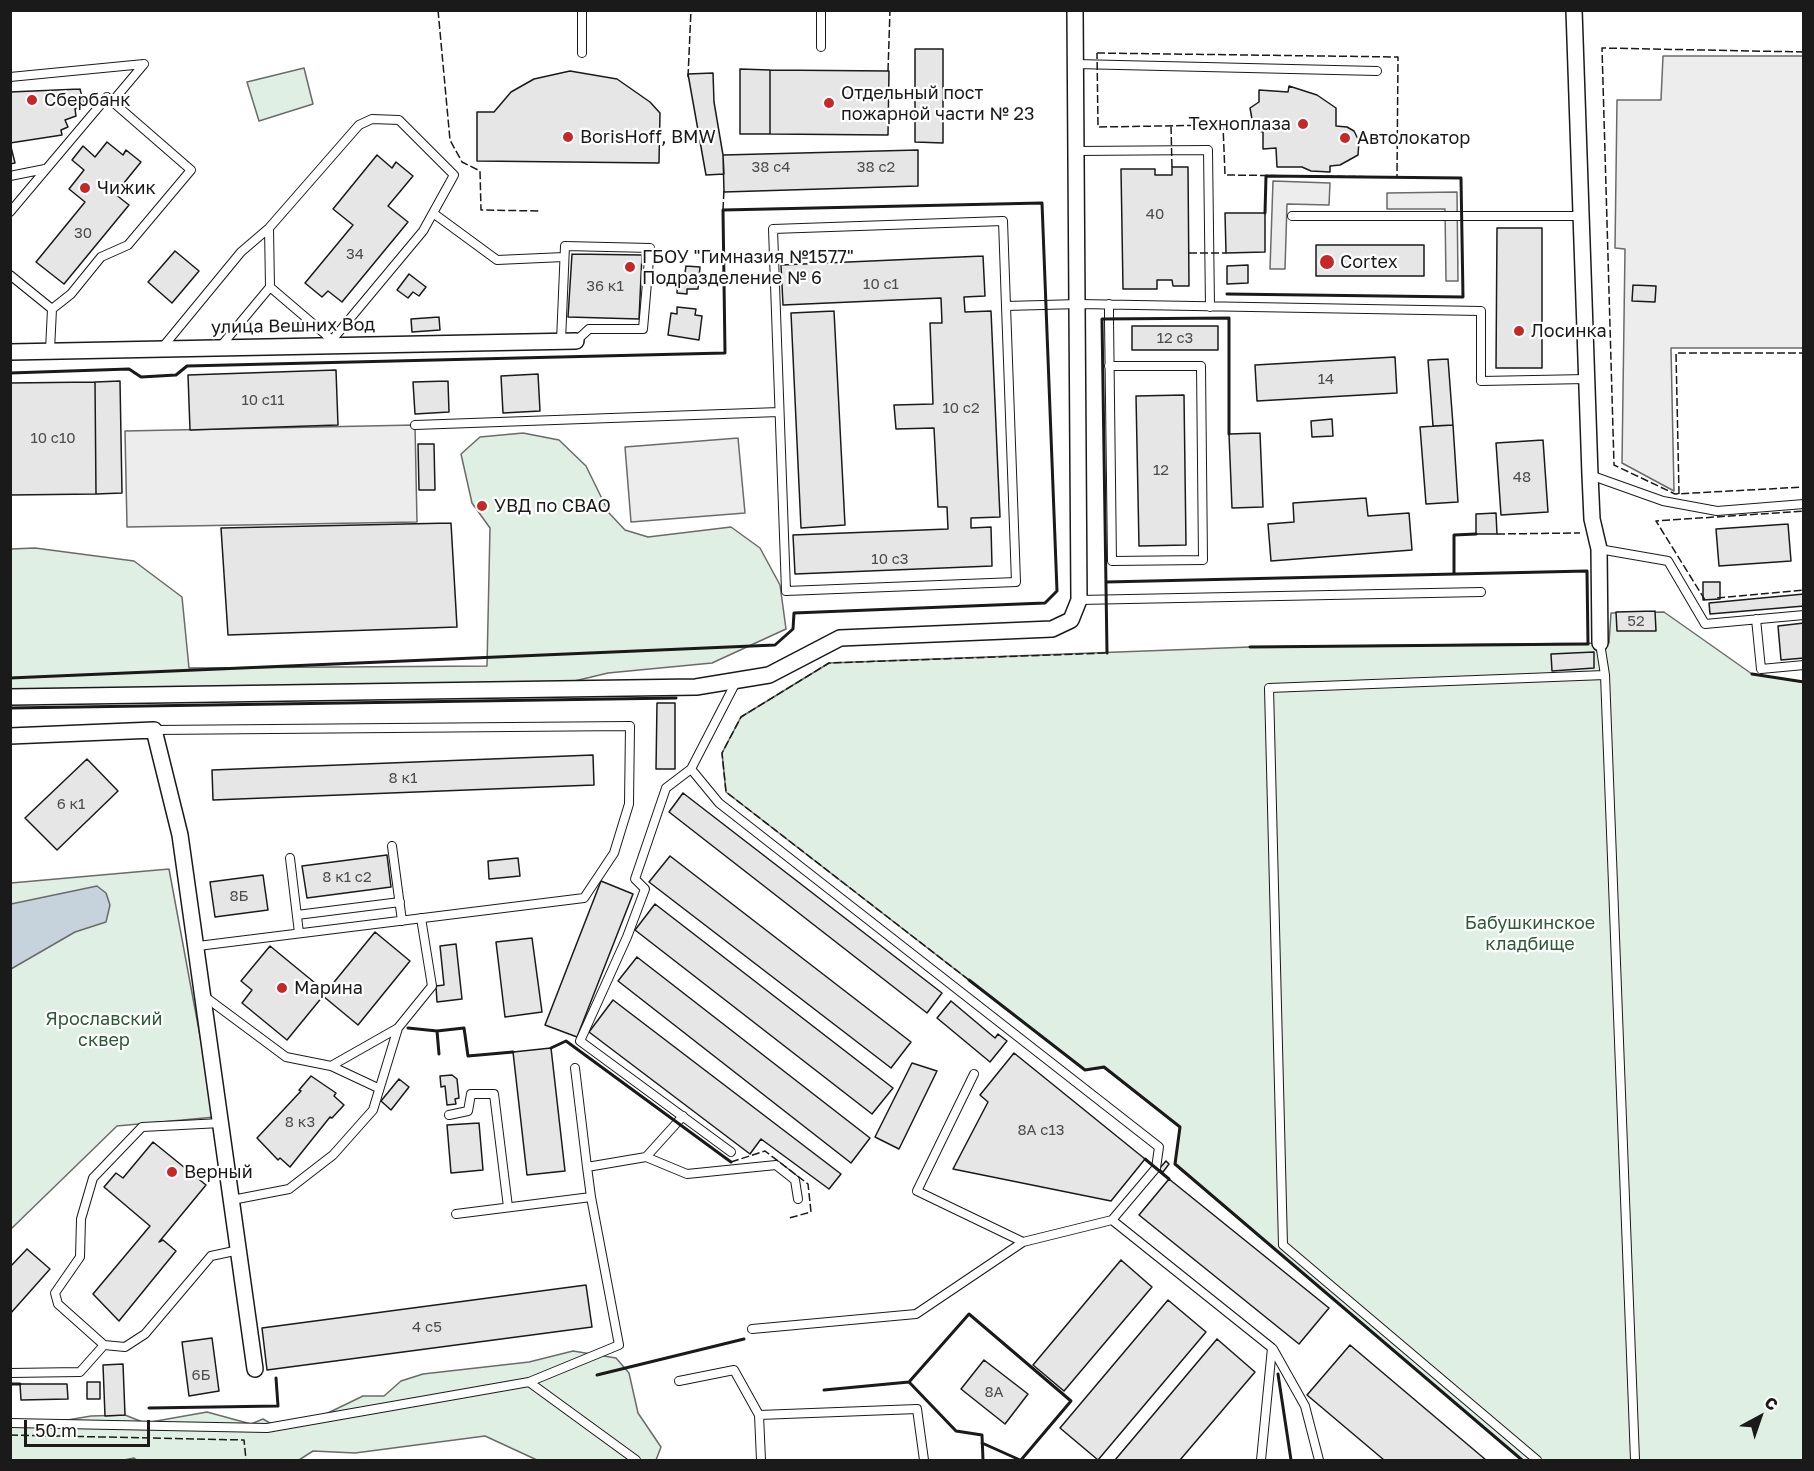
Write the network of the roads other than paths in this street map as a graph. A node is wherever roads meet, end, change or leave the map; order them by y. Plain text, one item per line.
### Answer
1 (582, 10) edge
2 (821, 10) edge
3 (1075, 10) edge
4 (1574, 10) edge
5 (821, 47) dead end
6 (582, 53) dead end
7 (1076, 64) junction
8 (1377, 71) dead end
9 (10, 77) edge
10 (112, 102) junction
11 (1077, 151) junction
12 (45, 170) junction
13 (10, 176) edge
14 (10, 212) edge
15 (432, 213) junction
16 (1292, 216) dead end
17 (1582, 216) junction
18 (269, 228) junction
19 (564, 257) junction
20 (10, 275) edge
21 (270, 287) junction
22 (1079, 304) junction
23 (1109, 304) junction
24 (1006, 306) junction
25 (1210, 307) junction
26 (52, 309) junction
27 (568, 341) junction
28 (330, 343) junction
29 (221, 346) junction
30 (162, 349) junction
31 (50, 350) junction
32 (10, 352) edge
33 (1109, 366) junction
34 (1587, 379) junction
35 (779, 412) junction
36 (415, 425) dead end
37 (1590, 475) junction
38 (1803, 504) edge
39 (1599, 549) junction
40 (1481, 592) dead end
41 (1079, 600) junction
42 (1803, 615) edge
43 (1756, 619) junction
44 (1600, 643) joint
45 (1803, 665) edge
46 (1605, 675) junction
47 (737, 680) junction
48 (10, 697) edge
49 (154, 730) junction
50 (10, 736) edge
51 (691, 769) junction
52 (393, 846) dead end
53 (290, 858) dead end
54 (400, 902) junction
55 (297, 915) junction
56 (422, 918) junction
57 (402, 921) junction
58 (299, 933) junction
59 (198, 946) junction
60 (204, 996) junction
61 (398, 1028) junction
62 (331, 1066) junction
63 (574, 1068) dead end
64 (974, 1074) dead end
65 (378, 1088) junction
66 (449, 1115) dead end
67 (683, 1116) junction
68 (221, 1123) junction
69 (731, 1152) dead end
70 (646, 1157) junction
71 (587, 1167) junction
72 (591, 1197) junction
73 (798, 1199) dead end
74 (232, 1200) junction
75 (508, 1207) junction
76 (456, 1214) dead end
77 (1112, 1220) junction
78 (1023, 1242) junction
79 (238, 1250) junction
80 (752, 1329) dead end
81 (104, 1345) junction
82 (1272, 1348) junction
83 (255, 1369) dead end
84 (10, 1373) edge
85 (679, 1381) dead end
86 (529, 1382) junction
87 (759, 1415) junction
88 (10, 1423) edge
89 (636, 1461) edge
90 (761, 1461) edge
91 (924, 1461) edge
92 (1261, 1461) edge
93 (1319, 1461) edge
94 (1537, 1461) edge
95 (1635, 1461) edge

1 - 6 lane
2 - 5 lane
3 - 7 street
4 - 17 street
7 - 8 lane
7 - 11 street
9 - 10 lane
10 - 12 lane
10 - 26 lane
11 - 22 street
11 - 25 lane
12 - 13 lane
12 - 14 lane
15 - 18 lane
15 - 19 lane
15 - 28 lane
16 - 17 lane
17 - 34 street
18 - 21 lane
18 - 30 lane
19 - 27 lane
19 - 27 lane
20 - 26 lane
21 - 28 lane
21 - 29 lane
22 - 23 lane
22 - 24 lane
22 - 41 street
23 - 25 lane
23 - 33 lane
24 - 35 lane
24 - 35 lane
25 - 34 lane
26 - 31 lane
27 - 28 street, улица Вешних Вод
28 - 29 street, улица Вешних Вод
29 - 30 street, улица Вешних Вод
30 - 31 street, улица Вешних Вод
31 - 32 street, улица Вешних Вод
33 - 33 lane
34 - 37 street
35 - 36 lane
37 - 38 lane
37 - 39 street
39 - 43 lane
39 - 44 street
40 - 41 lane
41 - 47 street
42 - 43 lane
43 - 45 lane
44 - 46 lane
46 - 94 lane
46 - 95 lane
47 - 48 street
47 - 51 lane
49 - 50 street
49 - 56 lane
49 - 59 street
51 - 67 lane
51 - 77 lane
52 - 54 lane
53 - 55 lane
54 - 55 lane
54 - 57 lane
55 - 58 lane
56 - 57 lane
56 - 61 lane
57 - 58 lane
58 - 59 lane
59 - 60 street
60 - 62 lane
60 - 68 street
61 - 62 lane
61 - 65 lane
62 - 65 lane
63 - 71 lane
64 - 78 lane
65 - 74 lane
66 - 75 lane
67 - 69 lane
67 - 70 lane
68 - 74 street
68 - 81 lane
70 - 71 lane
70 - 73 lane
71 - 72 lane
72 - 75 lane
72 - 86 lane
74 - 79 street
75 - 76 lane
77 - 78 lane
77 - 82 lane
78 - 80 lane
79 - 81 lane
79 - 83 street
81 - 84 lane
82 - 92 lane
82 - 93 lane
85 - 87 lane
86 - 88 lane
86 - 89 lane
87 - 90 lane
87 - 91 lane

